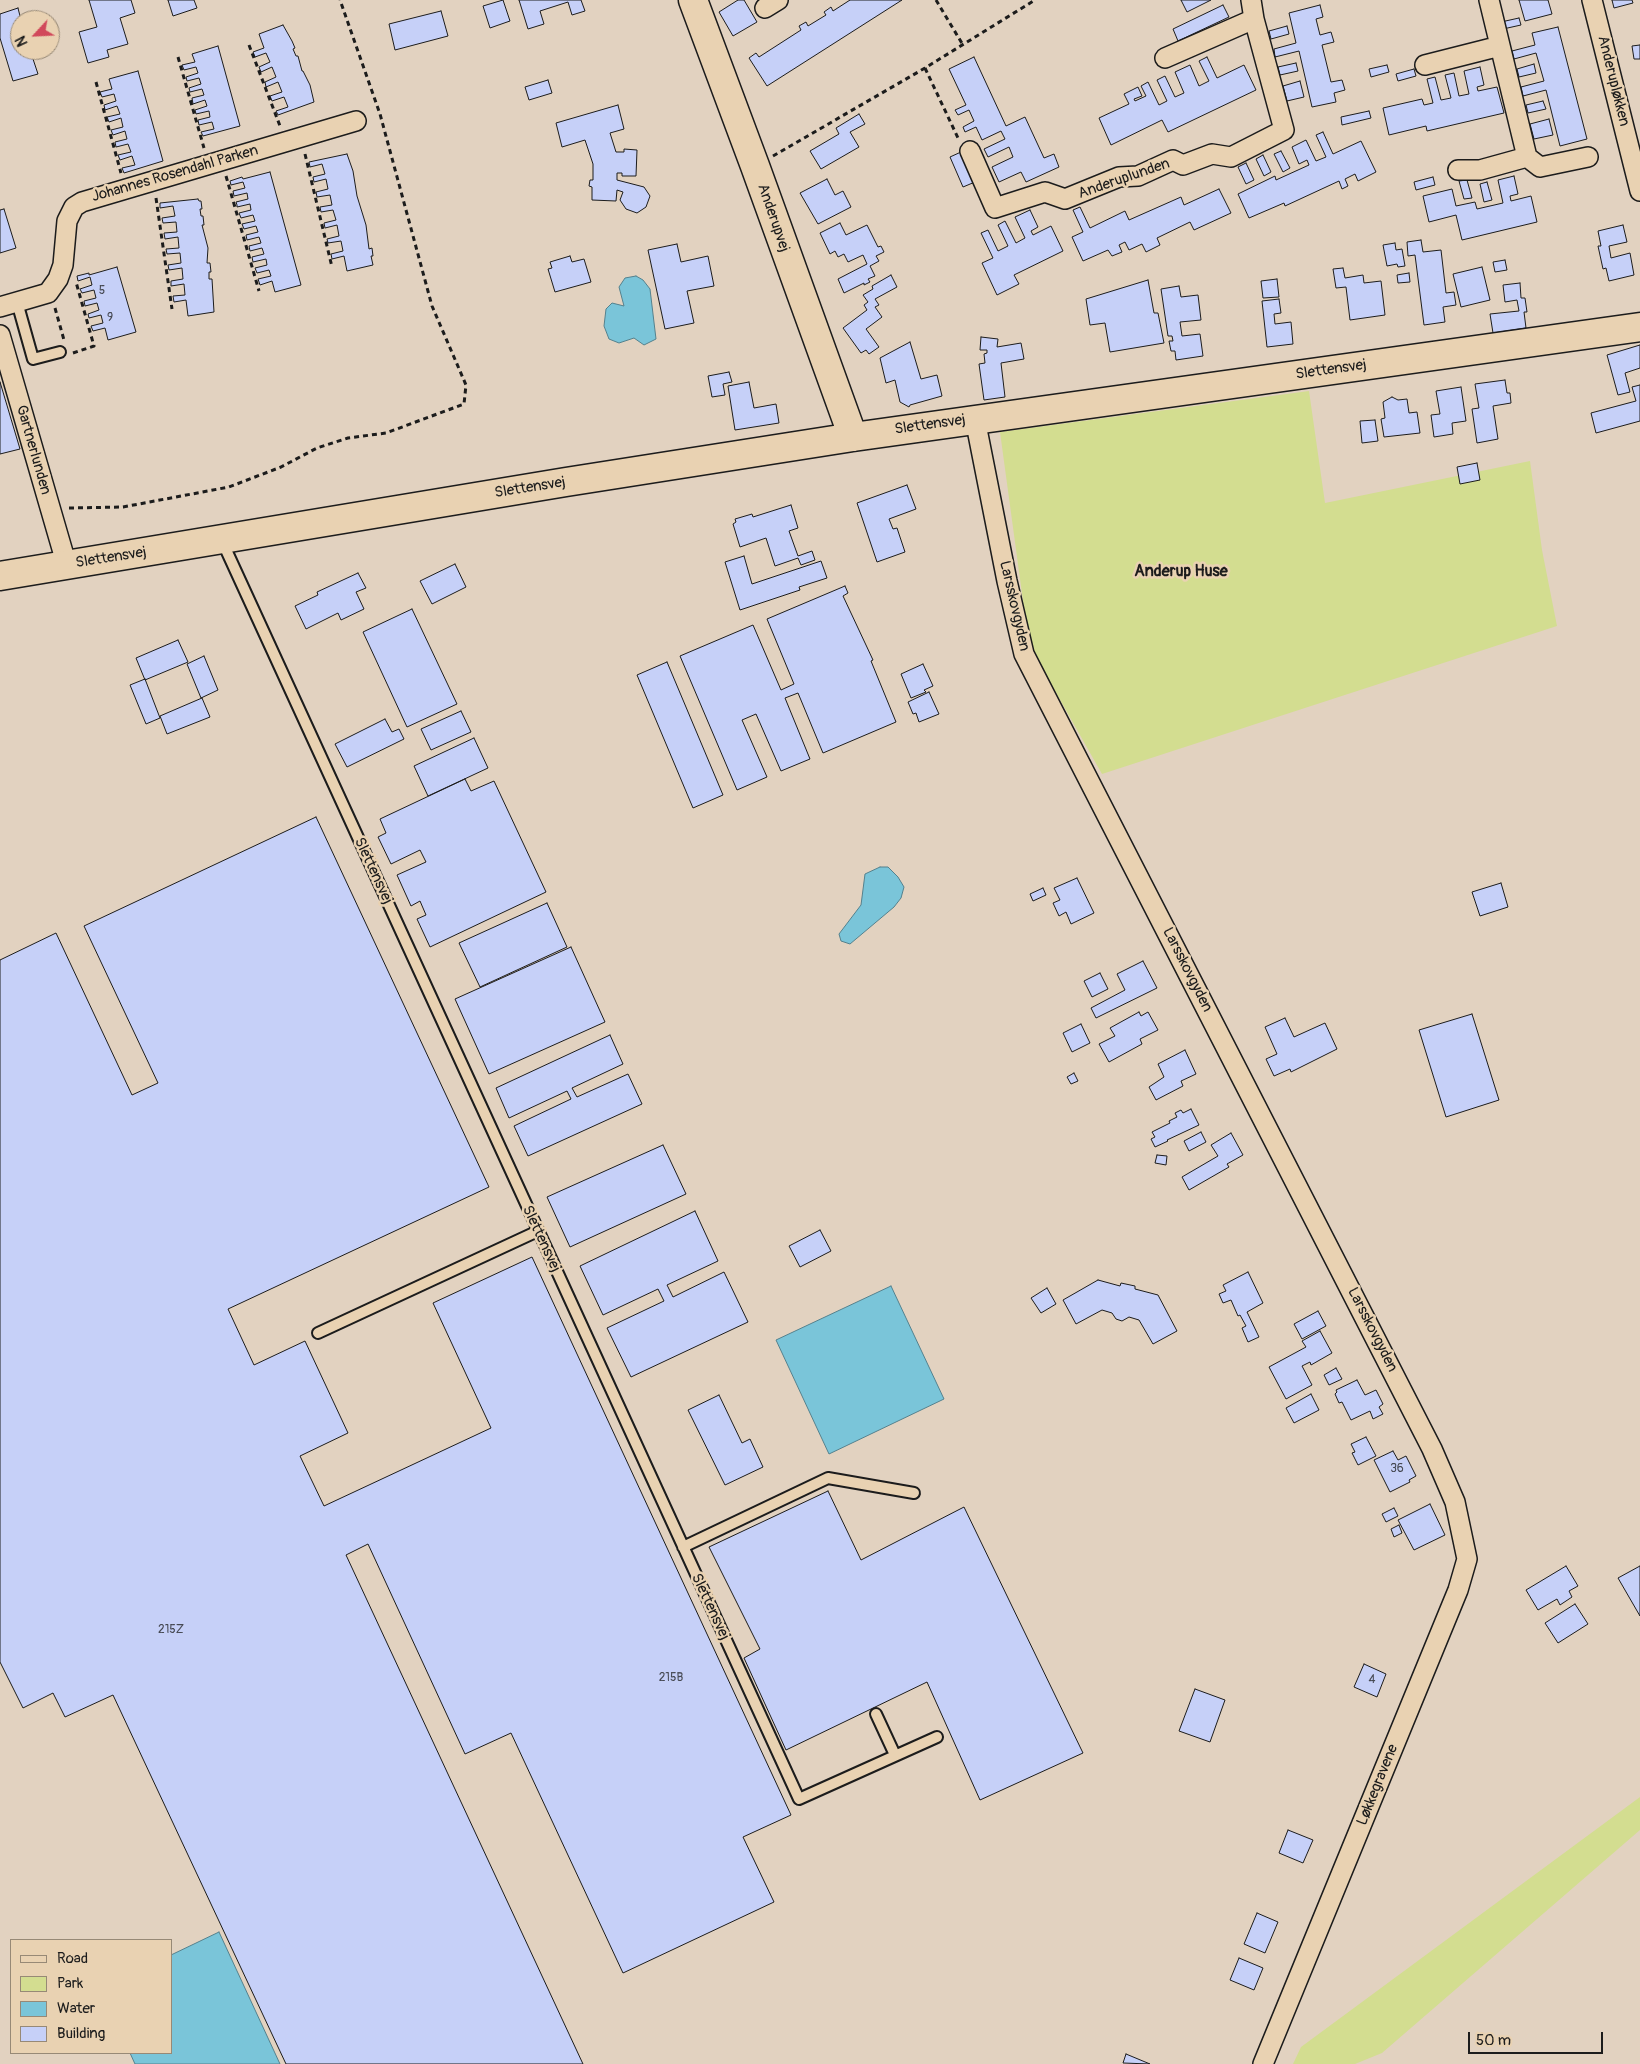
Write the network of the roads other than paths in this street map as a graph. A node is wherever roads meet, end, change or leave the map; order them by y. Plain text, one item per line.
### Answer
1 (692, 0) edge
2 (1251, 0) edge
3 (1489, 0) edge
4 (1592, 0) edge
5 (1254, 19) junction
6 (1500, 46) junction
7 (1165, 58) dead end
8 (1425, 65) dead end
9 (356, 120) dead end
10 (970, 151) road end
11 (1528, 157) junction
12 (1588, 157) dead end
13 (1458, 170) dead end
14 (1640, 191) edge
15 (8, 304) edge
16 (1640, 327) edge
17 (0, 335) edge
18 (60, 352) road end
19 (975, 419) junction
20 (853, 437) junction
21 (222, 541) junction
22 (67, 566) junction
23 (0, 576) edge
24 (538, 1231) junction
25 (318, 1333) dead end
26 (914, 1493) dead end
27 (1455, 1502) joint
28 (683, 1547) junction
29 (876, 1714) dead end
30 (937, 1737) dead end
31 (895, 1756) junction
32 (1264, 2064) edge

1 - 20 street, Anderupvej
2 - 5 street, Anderuplunden
3 - 6 street
4 - 14 street, Anderupløkken
5 - 7 street
5 - 10 street, Anderuplunden
6 - 8 street
6 - 11 street
9 - 15 street, Johannes Rosendahl Parken
11 - 12 street
11 - 13 street
15 - 18 lane
16 - 19 street, Slettensvej
17 - 22 street, Gartnerlunden
19 - 20 street, Slettensvej
19 - 27 street, Larsskovgyden
20 - 21 street, Slettensvej
21 - 22 street, Slettensvej
21 - 24 lane, Slettensvej
22 - 23 street, Slettensvej
24 - 25 lane
24 - 28 lane, Slettensvej
26 - 28 lane
27 - 32 street, Løkkegravene
28 - 31 lane, Slettensvej
29 - 31 lane
30 - 31 lane, Slettensvej

